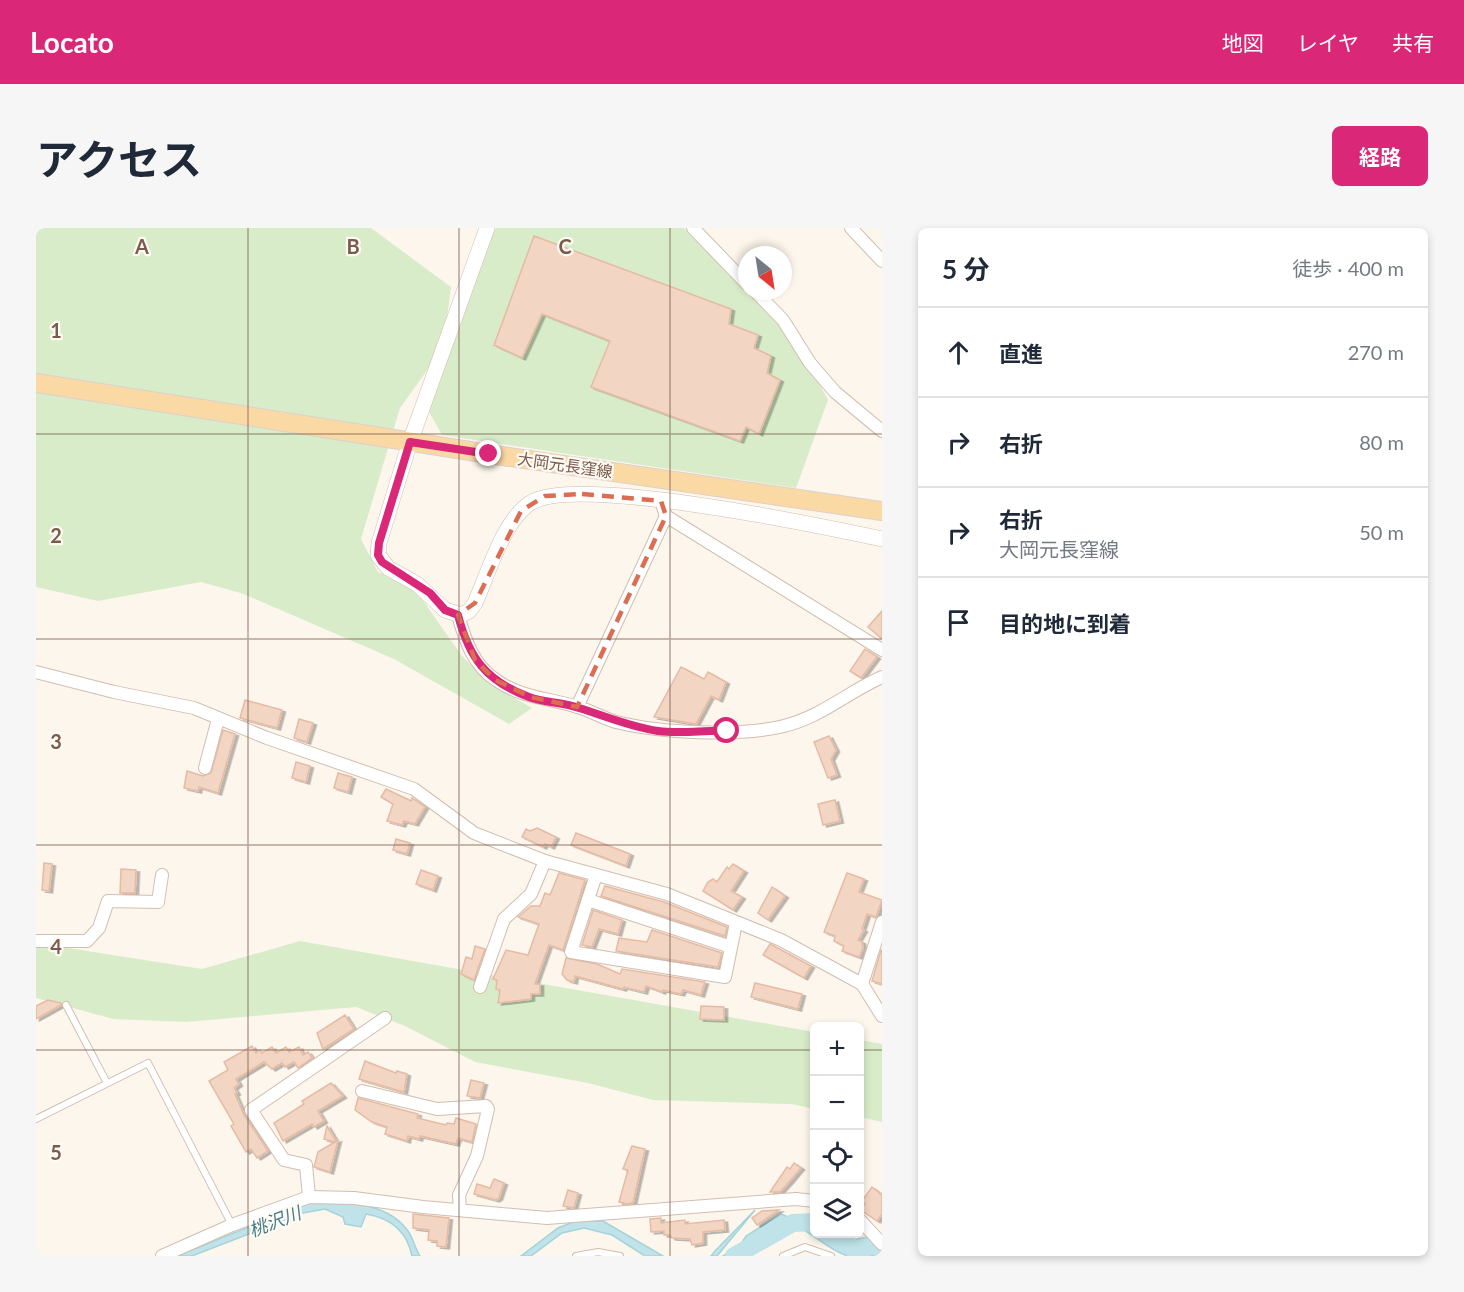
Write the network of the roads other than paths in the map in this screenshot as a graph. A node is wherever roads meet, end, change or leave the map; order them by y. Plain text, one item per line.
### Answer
1 (487, 228) edge
2 (693, 228) edge
3 (851, 228) edge
4 (882, 261) edge
5 (738, 275) edge
6 (764, 300) edge
7 (36, 383) edge
8 (882, 431) edge
9 (410, 442) junction
10 (661, 501) junction
11 (882, 511) edge
12 (666, 516) junction
13 (882, 539) edge
14 (458, 615) junction
15 (882, 651) edge
16 (36, 672) edge
17 (882, 677) edge
18 (577, 707) junction
19 (218, 719) junction
20 (205, 768) dead end
21 (545, 861) junction
22 (162, 875) dead end
23 (596, 875) junction
24 (588, 900) junction
25 (882, 922) edge
26 (736, 923) junction
27 (36, 941) edge
28 (731, 947) junction
29 (862, 984) junction
30 (480, 987) dead end
31 (66, 1005) dead end
32 (882, 1016) edge
33 (385, 1018) dead end
34 (107, 1083) junction
35 (362, 1091) dead end
36 (36, 1119) edge
37 (309, 1197) junction
38 (810, 1201) edge
39 (460, 1210) junction
40 (864, 1224) edge
41 (232, 1225) junction
42 (882, 1244) edge
43 (162, 1256) edge
44 (576, 1256) edge
45 (620, 1256) edge
46 (783, 1256) edge
47 (831, 1256) edge

1 - 9 street
2 - 5 street
3 - 4 street
6 - 8 street
7 - 9 main road, 大岡元長窪線
9 - 11 main road, 大岡元長窪線
9 - 14 street
10 - 12 street
10 - 13 street
10 - 14 street
12 - 15 street
12 - 18 street
14 - 18 street
16 - 19 street
17 - 18 street
19 - 20 street
19 - 21 street
21 - 23 street
21 - 30 street
22 - 27 street
23 - 24 street
23 - 26 street
24 - 28 street
24 - 28 street
25 - 29 street
26 - 28 street
26 - 29 street
29 - 32 street
31 - 34 lane
33 - 37 street
34 - 36 lane
34 - 41 lane
35 - 39 street
37 - 39 street
37 - 41 street
38 - 39 street
40 - 42 street
41 - 43 street
44 - 45 lane
46 - 47 lane

